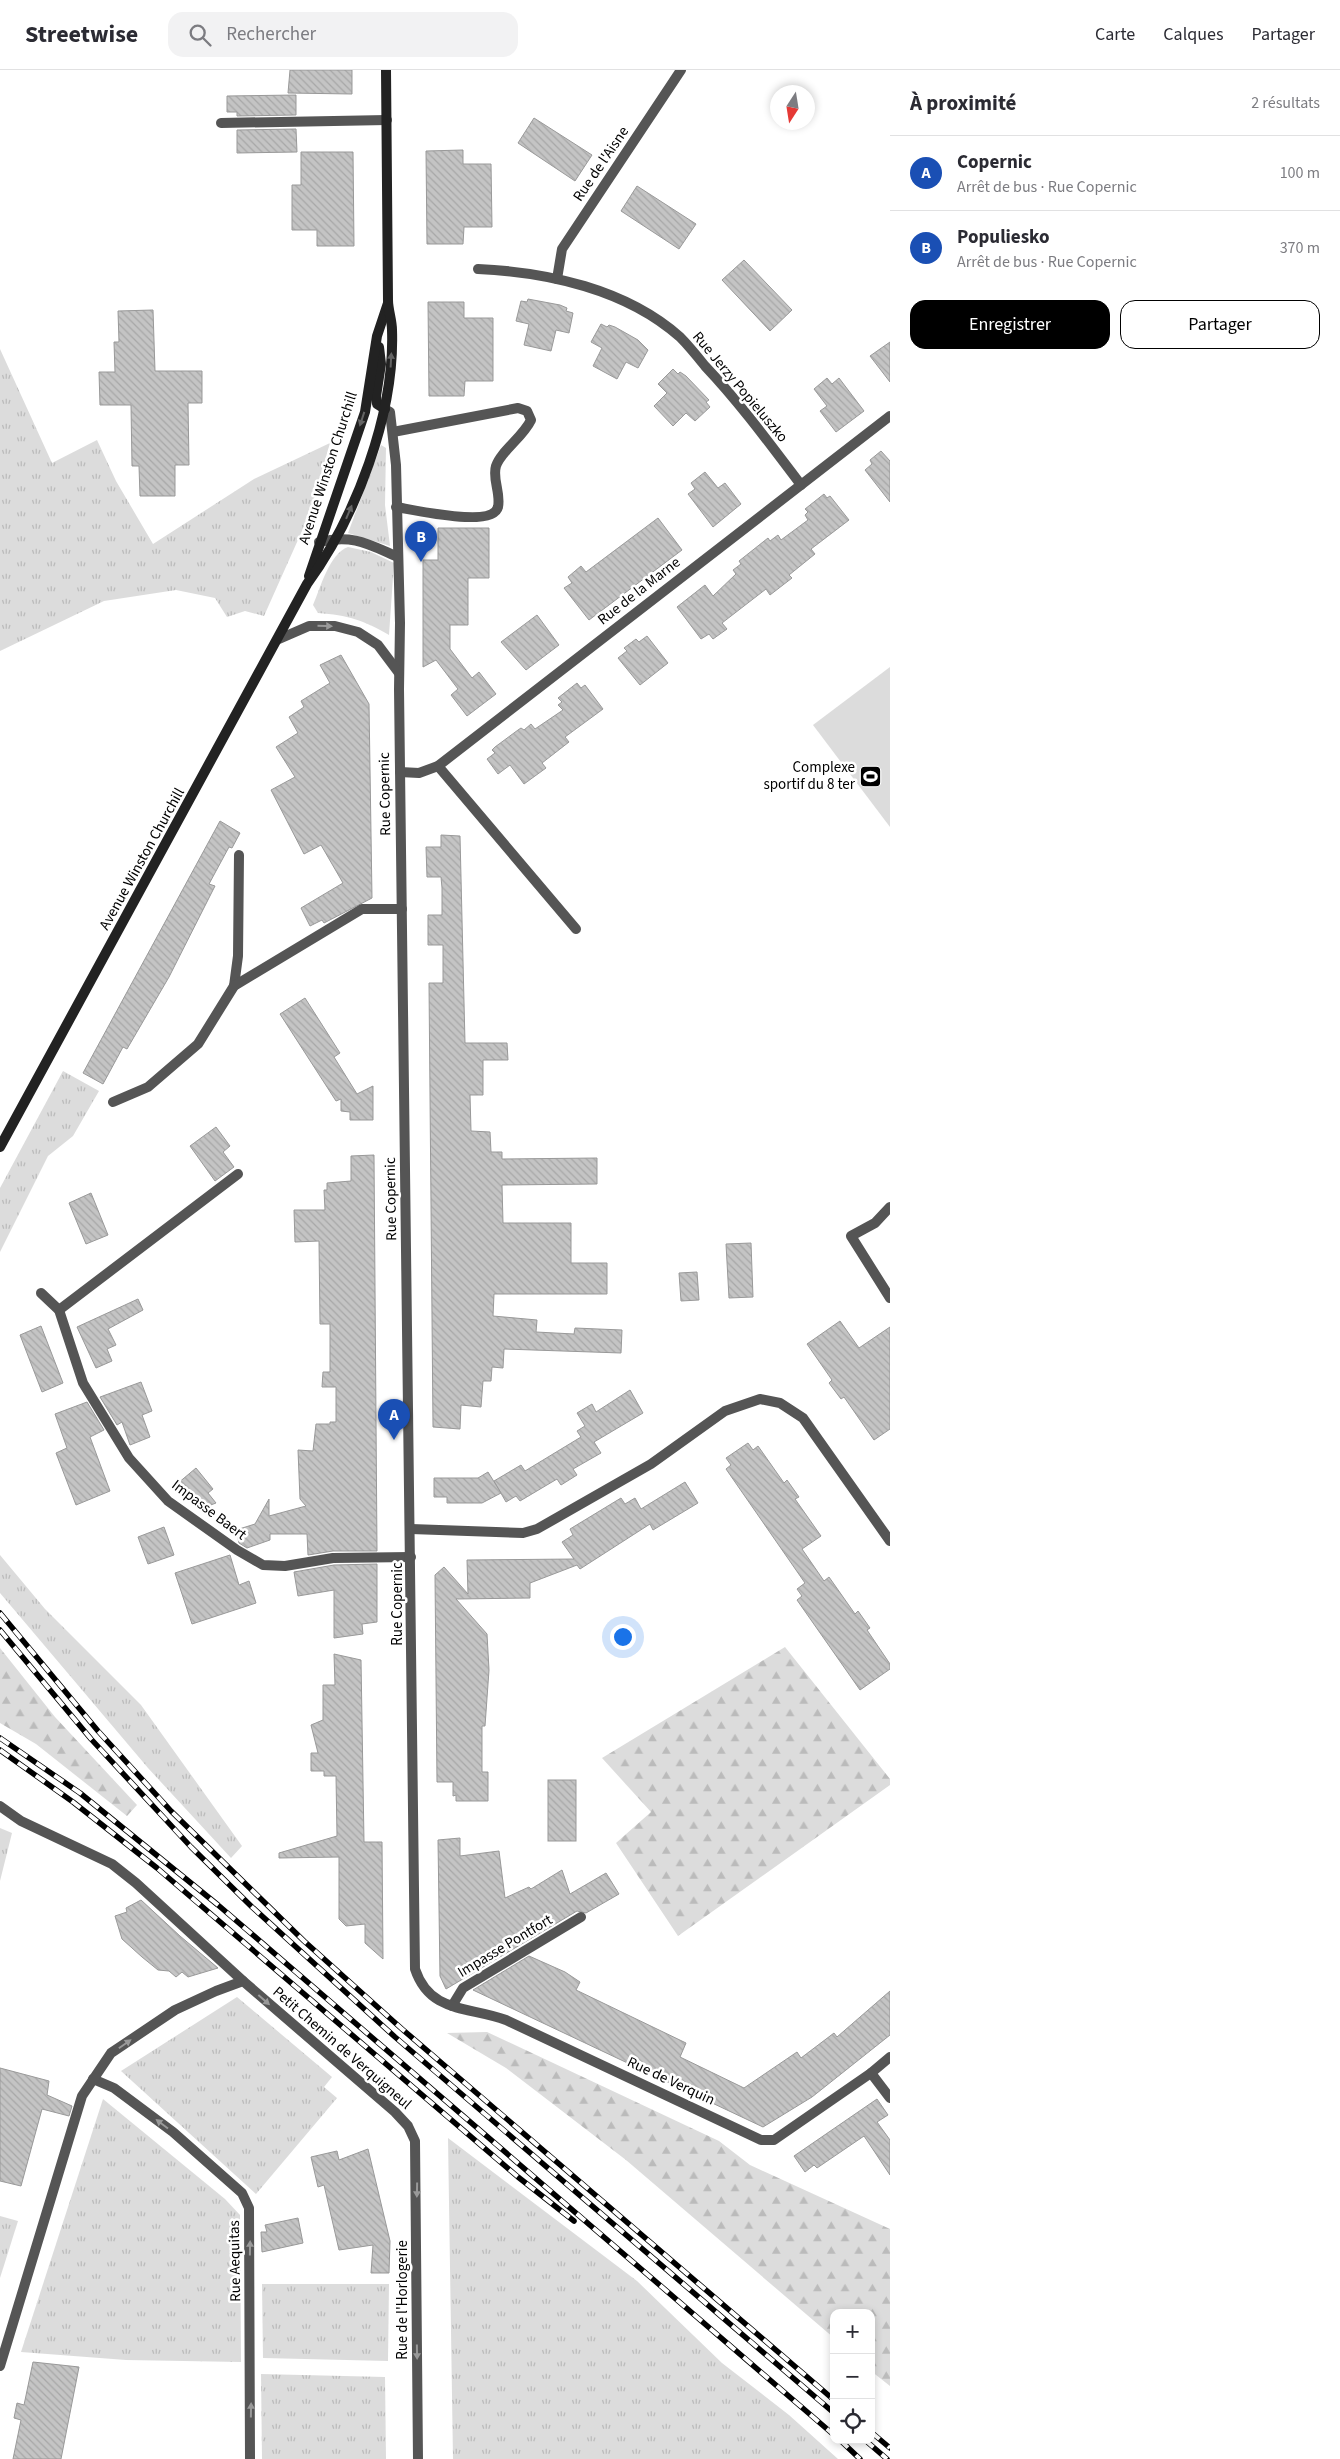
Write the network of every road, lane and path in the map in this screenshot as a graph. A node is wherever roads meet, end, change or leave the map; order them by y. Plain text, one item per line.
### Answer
1 (386, 70) edge
2 (681, 70) edge
3 (388, 120) junction
4 (221, 123) dead end
5 (478, 269) dead end
6 (557, 279) junction
7 (388, 303) junction
8 (377, 336) junction
9 (385, 409) junction
10 (890, 416) edge
11 (393, 432) junction
12 (801, 485) junction
13 (396, 507) junction
14 (338, 538) junction
15 (319, 542) junction
16 (398, 558) junction
17 (307, 584) junction
18 (279, 639) junction
19 (398, 673) junction
20 (438, 766) junction
21 (400, 772) junction
22 (238, 855) dead end
23 (402, 909) junction
24 (576, 929) dead end
25 (234, 986) junction
26 (113, 1102) dead end
27 (0, 1147) edge
28 (238, 1174) dead end
29 (890, 1207) edge
30 (41, 1293) dead end
31 (890, 1298) edge
32 (59, 1310) junction
33 (411, 1529) junction
34 (890, 1541) edge
35 (411, 1557) junction
36 (0, 1806) edge
37 (581, 1917) dead end
38 (243, 1982) junction
39 (425, 1991) joint
40 (452, 2006) junction
41 (890, 2057) edge
42 (871, 2073) junction
43 (93, 2080) junction
44 (890, 2098) edge
45 (415, 2141) joint
46 (0, 2366) edge
47 (250, 2459) edge
48 (418, 2459) edge

1 - 3 main road, Avenue Winston Churchill
2 - 6 street, Rue de l'Aisne
3 - 4 street
3 - 7 main road, Avenue Winston Churchill
5 - 6 street, Rue Jerzy Popieluszko
6 - 12 street, Rue Jerzy Popieluszko
7 - 8 main road, Avenue Winston Churchill
9 -> 7 main road, Avenue Winston Churchill
8 - 9 main road
8 -> 15 main road, Avenue Winston Churchill
9 - 11 street, Rue Copernic
14 -> 9 main road, Avenue Winston Churchill
10 - 12 street, Rue de la Marne
11 - 13 street, Rue Copernic
11 - 13 street
12 - 20 street, Rue de la Marne
13 - 16 street, Rue Copernic
14 - 15 street
14 - 16 street
14 - 17 main road, Avenue Winston Churchill
15 - 17 main road, Avenue Winston Churchill
16 - 19 street, Rue Copernic
17 - 18 main road, Avenue Winston Churchill
18 -> 19 street
18 - 27 main road, Avenue Winston Churchill
19 - 21 street, Rue Copernic
20 - 21 street, Rue de la Marne
20 - 24 street
21 - 23 street, Rue Copernic
22 - 25 street
23 - 25 street
23 - 33 street, Rue Copernic
25 - 26 street
28 - 32 street
29 - 31 street
30 - 32 street, Impasse Baert
32 - 35 street, Impasse Baert
33 - 34 street
33 - 35 street, Rue Copernic
35 - 39 street, Rue Copernic
36 - 38 street, Petit Chemin de Verquigneul
37 - 40 street, Impasse Pontfort
43 -> 38 street
38 -> 45 street, Petit Chemin de Verquigneul
39 - 40 street, Rue de Verquin
40 - 42 street, Rue de Verquin
41 - 42 street, Rue de Verquin
42 - 44 street
43 - 46 street
47 -> 43 street, Rue Aequitas
45 -> 48 street, Rue de l'Horlogerie

